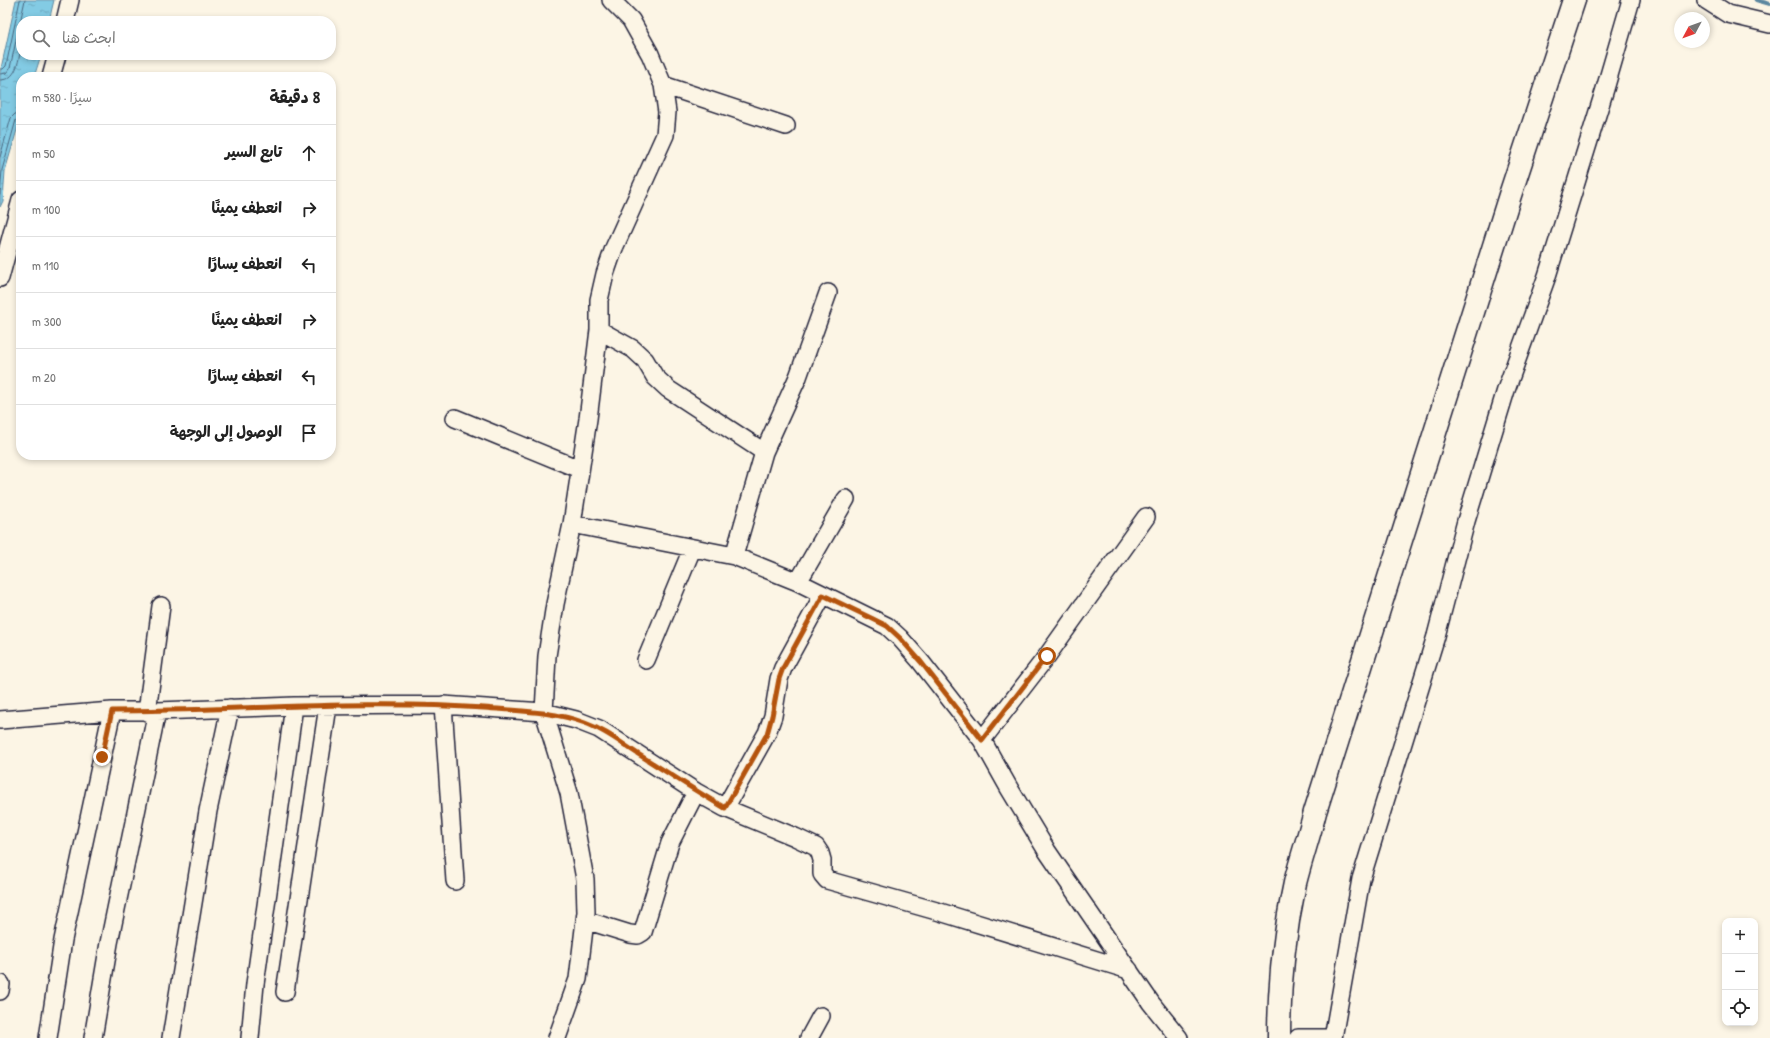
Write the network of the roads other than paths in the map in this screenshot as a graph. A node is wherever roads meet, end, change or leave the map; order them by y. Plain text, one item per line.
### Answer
1 (70, 0) edge
2 (611, 0) edge
3 (1574, 0) edge
4 (1631, 0) edge
5 (1706, 0) edge
6 (66, 16) edge
7 (1770, 24) edge
8 (56, 60) edge
9 (52, 72) edge
10 (663, 84) junction
11 (786, 126) dead end
12 (16, 219) edge
13 (0, 278) edge
14 (828, 293) dead end
15 (599, 330) junction
16 (455, 418) dead end
17 (764, 452) junction
18 (579, 468) junction
19 (846, 499) dead end
20 (1146, 517) dead end
21 (572, 524) junction
22 (692, 549) junction
23 (734, 556) junction
24 (798, 582) junction
25 (823, 595) junction
26 (161, 606) dead end
27 (646, 660) dead end
28 (443, 705) junction
29 (294, 706) junction
30 (328, 706) junction
31 (230, 708) junction
32 (112, 711) junction
33 (152, 712) junction
34 (544, 712) junction
35 (0, 720) edge
36 (982, 740) junction
37 (696, 792) junction
38 (725, 808) junction
39 (455, 881) dead end
40 (585, 920) junction
41 (1129, 970) junction
42 (285, 992) dead end
43 (821, 1016) dead end
44 (48, 1038) edge
45 (93, 1038) edge
46 (171, 1038) edge
47 (250, 1038) edge
48 (557, 1038) edge
49 (809, 1038) edge
50 (1179, 1038) edge
51 (1279, 1038) edge
52 (1299, 1038) edge
53 (1328, 1038) edge

1 - 6 street
2 - 10 street
3 - 51 street
4 - 53 street
5 - 7 street
8 - 9 street
10 - 11 street
10 - 15 street
12 - 13 street
14 - 17 street
15 - 17 street
15 - 18 street
16 - 18 street
17 - 23 street
18 - 21 street
19 - 24 street
20 - 36 street
21 - 22 street
21 - 34 street
22 - 23 street
22 - 27 street
23 - 24 street
24 - 25 street
25 - 36 street
25 - 38 street
26 - 33 street
28 - 30 street
28 - 34 street
28 - 39 street
29 - 30 street
29 - 31 street
29 - 47 street
30 - 42 street
31 - 33 street
31 - 46 street
32 - 33 street
32 - 35 street
32 - 44 street
33 - 45 street
34 - 37 street
34 - 40 street
36 - 41 street
37 - 38 street
37 - 40 street
38 - 41 street
40 - 48 street
41 - 50 street
43 - 49 street
52 - 53 street

